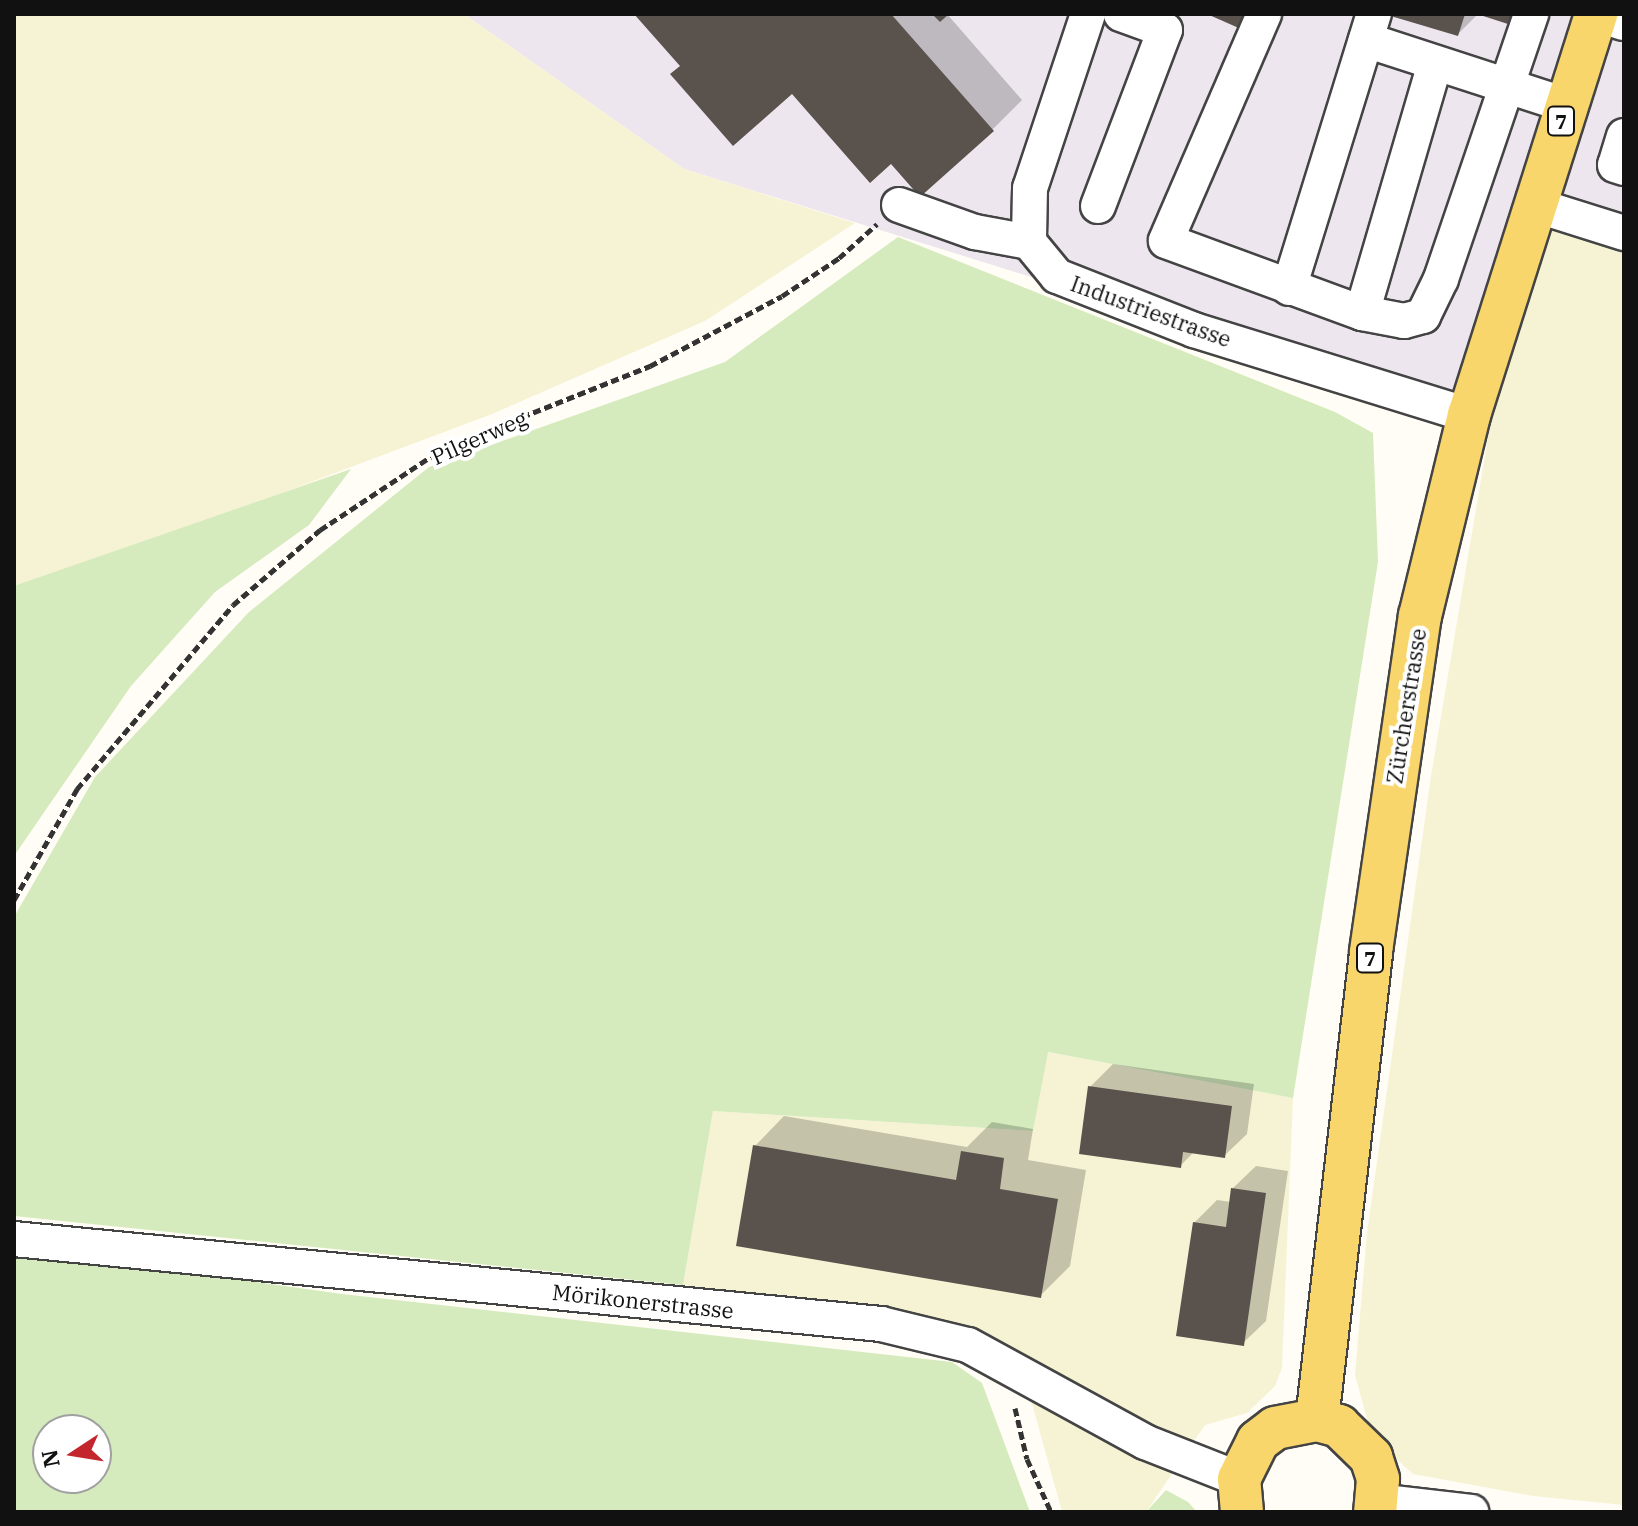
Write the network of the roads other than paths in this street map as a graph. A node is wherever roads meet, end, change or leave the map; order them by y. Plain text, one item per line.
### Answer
1 (1088, 14) edge
2 (1121, 14) edge
3 (1264, 14) edge
4 (1531, 14) edge
5 (1596, 14) edge
6 (1624, 23) edge
7 (1370, 27) edge
8 (1435, 63) junction
9 (1509, 84) junction
10 (1566, 105) junction
11 (1624, 136) edge
12 (1624, 168) edge
13 (899, 205) road end
14 (1535, 205) junction
15 (1098, 206) dead end
16 (1624, 233) edge
17 (1029, 242) junction
18 (1289, 288) junction
19 (1362, 313) junction
20 (1469, 415) junction
21 (14, 1239) edge
22 (1317, 1420) junction
23 (1240, 1496) edge
24 (1376, 1507) edge
25 (1471, 1512) edge

1 - 17 street
2 - 15 street
3 - 18 street
4 - 9 street
5 - 6 street
5 - 10 main road, Zürcherstrasse / 7
7 - 8 street
7 - 18 street
8 - 9 street
8 - 19 street
9 - 10 street
9 - 19 street
10 - 14 main road, Zürcherstrasse / 7
11 - 12 street
13 - 17 street
14 - 16 street
14 - 20 main road, Zürcherstrasse / 7
17 - 20 street, Industriestrasse
18 - 19 street
20 - 22 main road, Zürcherstrasse / 7
21 - 23 street, Mörikonerstrasse
22 - 23 main road
22 - 24 main road
24 - 25 street

